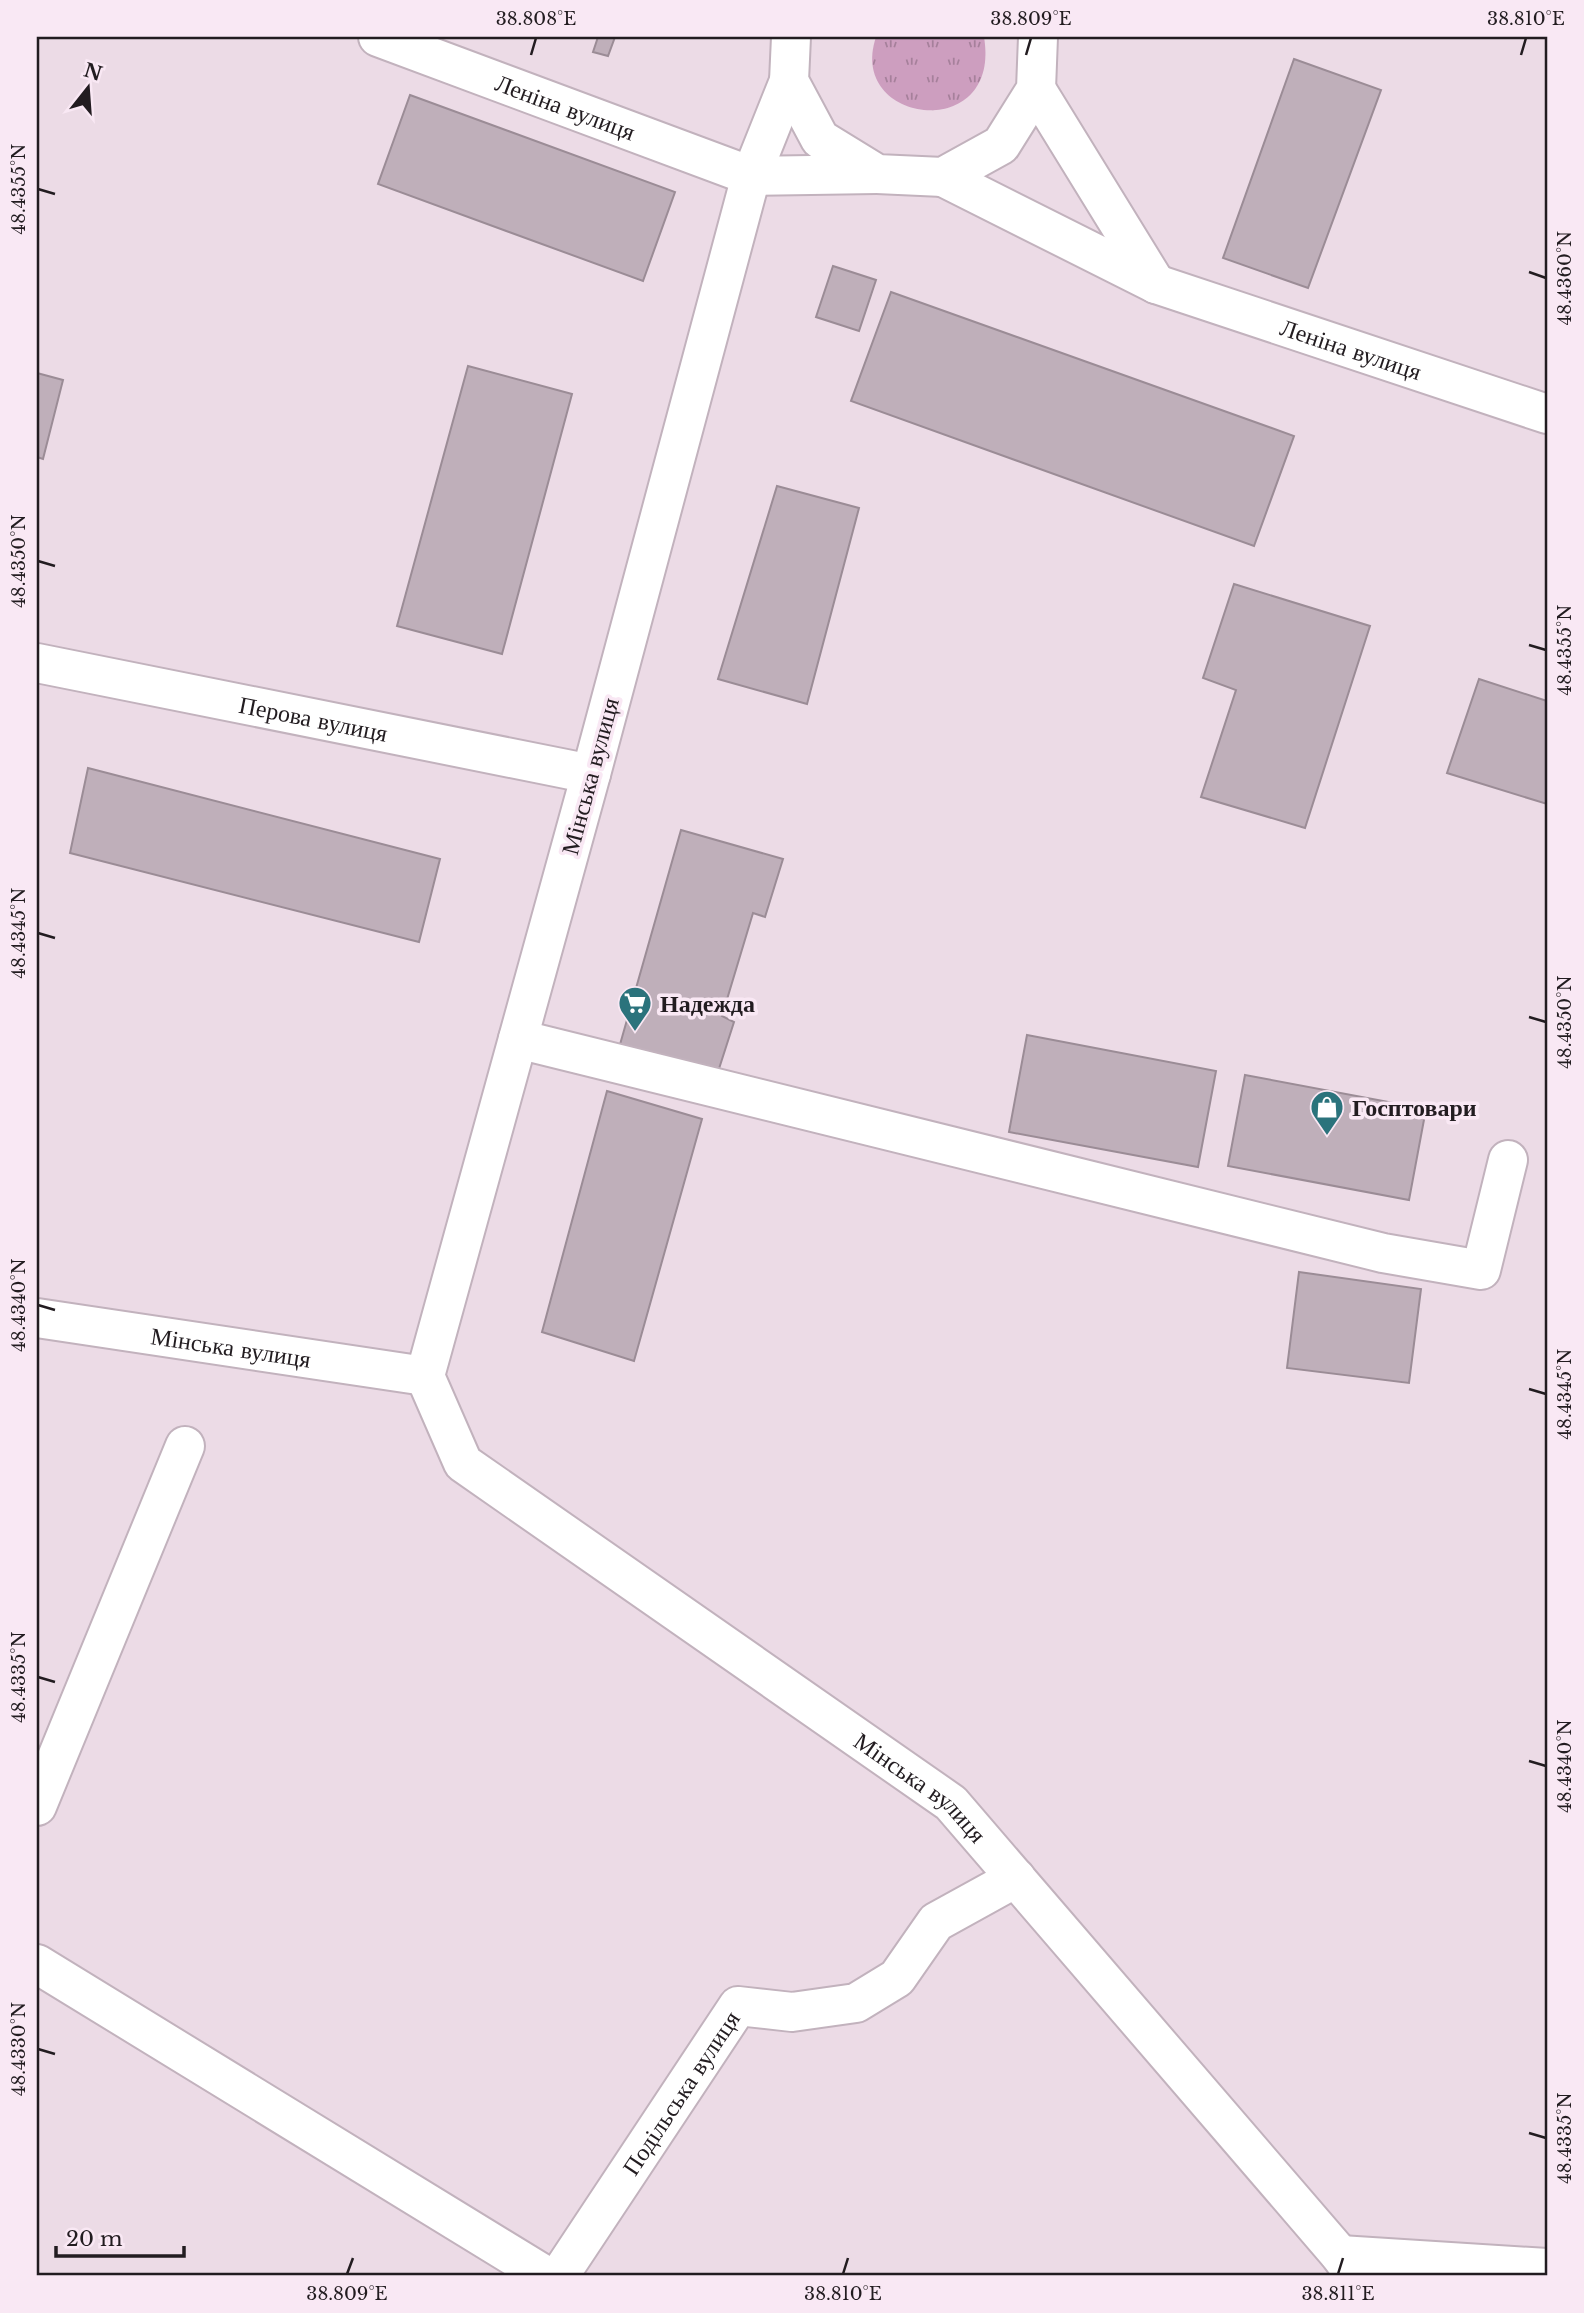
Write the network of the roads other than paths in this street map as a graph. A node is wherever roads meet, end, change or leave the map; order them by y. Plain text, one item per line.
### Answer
1 (378, 37) edge
2 (790, 37) edge
3 (1038, 37) edge
4 (789, 80) junction
5 (1036, 89) junction
6 (877, 174) junction
7 (751, 176) junction
8 (943, 177) junction
9 (1156, 284) junction
10 (1547, 414) edge
11 (37, 663) edge
12 (591, 774) junction
13 (518, 1039) junction
14 (1508, 1160) dead end
15 (37, 1318) edge
16 (425, 1376) junction
17 (185, 1446) dead end
18 (37, 1806) edge
19 (1016, 1878) junction
20 (37, 1964) edge
21 (1347, 2266) edge
22 (1547, 2268) edge
23 (546, 2276) edge
24 (559, 2276) edge

1 - 7 street, Леніна вулиця
2 - 4 street
3 - 5 street
4 - 6 street
4 - 7 street, Мінська вулиця
5 - 8 street
5 - 9 street
6 - 7 street
6 - 8 street
7 - 12 street, Мінська вулиця
8 - 9 street, Леніна вулиця
9 - 10 street, Леніна вулиця
11 - 12 street, Перова вулиця
12 - 13 street, Мінська вулиця
13 - 14 street
13 - 16 street, Мінська вулиця
15 - 16 street, Мінська вулиця
16 - 19 street, Мінська вулиця
17 - 18 street
19 - 21 street, Мінська вулиця
19 - 24 street, Подільська вулиця
20 - 23 street
21 - 22 street

